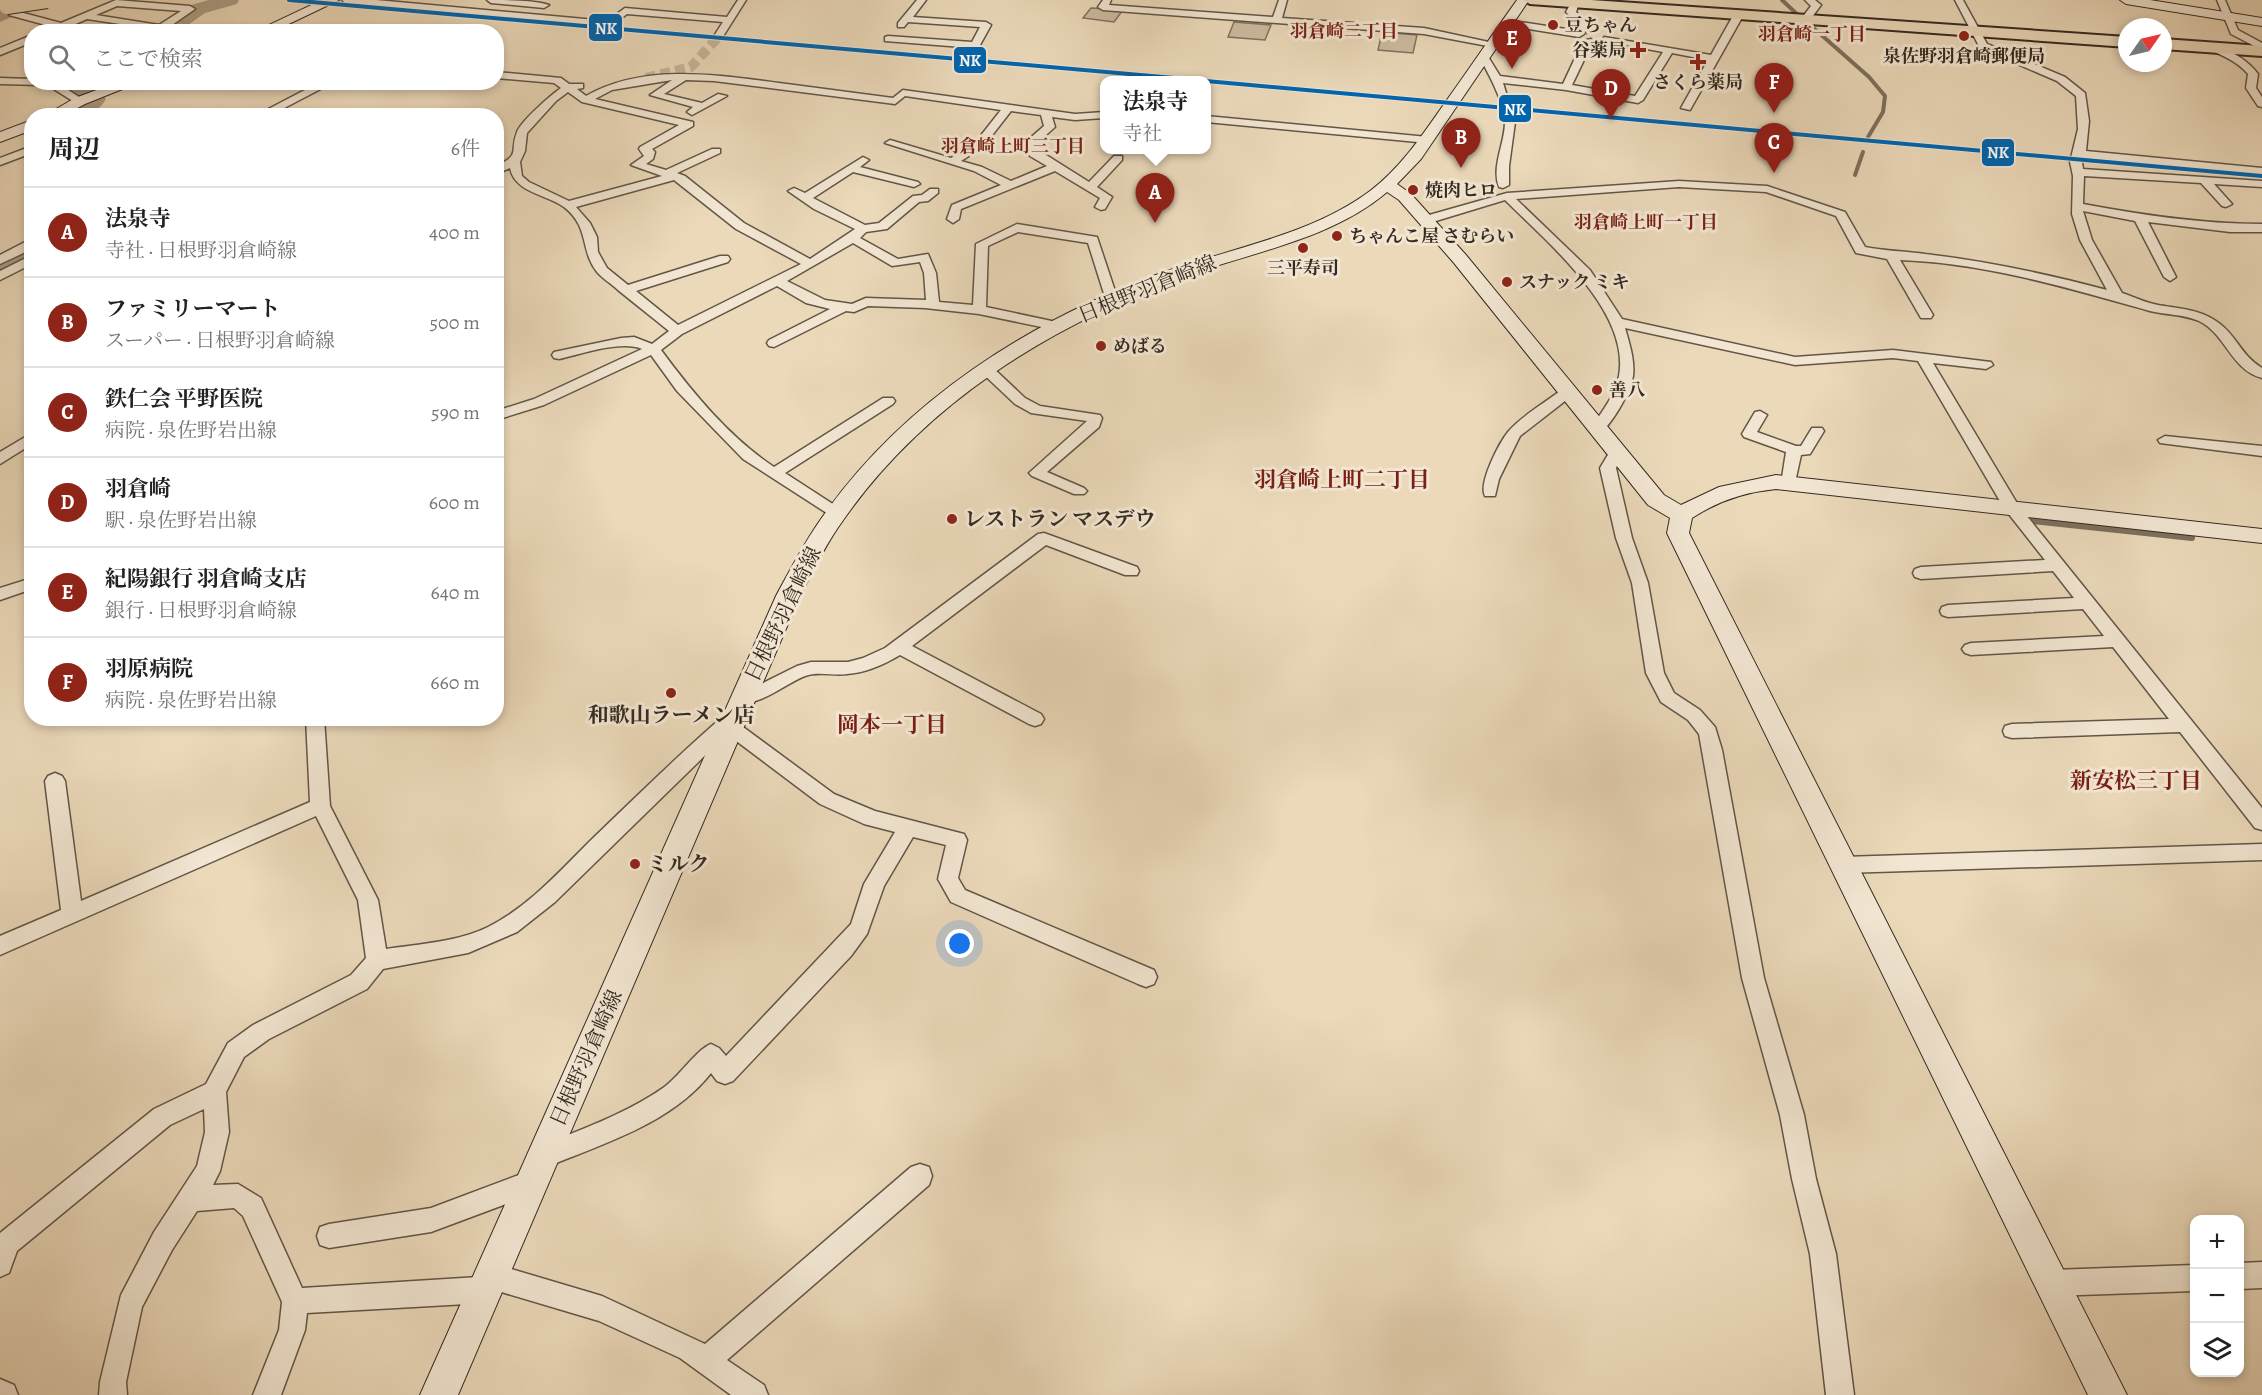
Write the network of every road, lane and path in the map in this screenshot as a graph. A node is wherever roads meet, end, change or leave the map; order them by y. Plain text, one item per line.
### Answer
1 (47, 0) edge
2 (333, 0) edge
3 (346, 0) edge
4 (491, 0) edge
5 (742, 0) edge
6 (922, 0) edge
7 (1107, 0) edge
8 (1283, 0) edge
9 (1523, 0) edge
10 (1530, 0) edge
11 (1809, 0) edge
12 (1959, 0) edge
13 (2126, 0) edge
14 (2221, 0) edge
15 (547, 2) edge
16 (4, 3) edge
17 (1575, 3) junction
18 (1739, 14) junction
19 (25, 16) junction
20 (85, 16) junction
21 (528, 16) junction
22 (2227, 16) junction
23 (906, 19) junction
24 (1806, 19) junction
25 (730, 20) junction
26 (1277, 20) junction
27 (8, 22) dead end
28 (2262, 22) edge
29 (1507, 23) junction
30 (54, 24) edge
31 (66, 24) edge
32 (127, 24) edge
33 (167, 24) edge
34 (278, 24) edge
35 (1975, 32) junction
36 (719, 36) tunnel mouth
37 (1589, 36) junction
38 (2118, 41) edge
39 (24, 42) edge
40 (2172, 45) edge
41 (2211, 47) junction
42 (2262, 49) edge
43 (1489, 50) junction
44 (1669, 50) junction
45 (0, 52) edge
46 (1714, 58) junction
47 (504, 76) edge
48 (683, 77) junction
49 (646, 78) tunnel mouth
50 (1497, 79) junction
51 (0, 81) edge
52 (24, 82) edge
53 (569, 87) junction
54 (1566, 87) junction
55 (64, 90) edge
56 (111, 90) edge
57 (313, 90) edge
58 (722, 96) dead end
59 (83, 100) junction
60 (586, 100) junction
61 (2262, 104) edge
62 (702, 106) junction
63 (67, 108) edge
64 (276, 108) edge
65 (1686, 108) dead end
66 (1007, 109) junction
67 (1046, 114) junction
68 (1100, 115) edge
69 (1211, 119) edge
70 (676, 120) junction
71 (24, 127) edge
72 (0, 137) edge
73 (1428, 140) junction
74 (890, 143) dead end
75 (716, 151) dead end
76 (24, 152) edge
77 (2081, 154) junction
78 (1118, 158) dead end
79 (863, 160) dead end
80 (953, 161) junction
81 (0, 162) edge
82 (514, 162) junction
83 (504, 167) edge
84 (1055, 167) junction
85 (852, 168) junction
86 (2262, 171) edge
87 (2080, 172) junction
88 (671, 175) junction
89 (2203, 179) junction
90 (914, 184) dead end
91 (2262, 184) edge
92 (1011, 185) junction
93 (1387, 185) junction
94 (1090, 187) junction
95 (934, 191) dead end
96 (1505, 191) junction
97 (2226, 204) dead end
98 (568, 205) junction
99 (2077, 206) junction
100 (1101, 207) dead end
101 (2140, 218) junction
102 (953, 219) dead end
103 (1426, 220) junction
104 (2257, 228) edge
105 (858, 234) junction
106 (2262, 240) edge
107 (24, 248) edge
108 (1891, 256) junction
109 (724, 259) dead end
110 (0, 260) edge
111 (24, 263) edge
112 (810, 264) junction
113 (0, 276) edge
114 (2170, 277) dead end
115 (777, 280) junction
116 (626, 291) junction
117 (2117, 296) junction
118 (1112, 300) junction
119 (933, 304) junction
120 (843, 307) junction
121 (979, 310) junction
122 (1926, 315) dead end
123 (1617, 322) junction
124 (1056, 326) junction
125 (677, 331) junction
126 (774, 343) dead end
127 (653, 349) junction
128 (559, 355) dead end
129 (1923, 358) junction
130 (1986, 365) dead end
131 (985, 368) junction
132 (2262, 374) edge
133 (1569, 391) junction
134 (888, 401) dead end
135 (504, 413) edge
136 (1760, 415) dead end
137 (1598, 428) junction
138 (1817, 430) dead end
139 (2164, 440) dead end
140 (24, 442) edge
141 (1794, 450) junction
142 (1617, 451) junction
143 (2262, 451) edge
144 (0, 459) edge
145 (773, 474) junction
146 (1789, 484) junction
147 (1079, 491) dead end
148 (1490, 493) dead end
149 (2012, 508) junction
150 (836, 514) junction
151 (1682, 515) junction
152 (2262, 536) edge
153 (2057, 565) junction
154 (1131, 571) dead end
155 (1921, 573) dead end
156 (24, 586) edge
157 (0, 594) edge
158 (2087, 603) junction
159 (1947, 611) dead end
160 (2118, 641) junction
161 (898, 646) junction
162 (1971, 649) dead end
163 (736, 714) junction
164 (1035, 718) dead end
165 (2185, 725) junction
166 (316, 726) edge
167 (2012, 731) dead end
168 (55, 782) dead end
169 (321, 806) junction
170 (2262, 822) edge
171 (908, 827) junction
172 (2262, 852) edge
173 (1843, 865) junction
174 (72, 914) junction
175 (0, 946) edge
176 (377, 960) junction
177 (1146, 977) dead end
178 (214, 1092) junction
179 (544, 1156) junction
180 (920, 1176) dead end
181 (532, 1182) junction
182 (190, 1199) junction
183 (329, 1236) dead end
184 (0, 1264) edge
185 (2262, 1275) edge
186 (2244, 1276) edge
187 (2190, 1278) edge
188 (2052, 1282) junction
189 (488, 1283) junction
190 (295, 1301) junction
191 (706, 1361) junction
192 (113, 1395) edge
193 (267, 1395) edge
194 (439, 1395) edge
195 (754, 1395) edge
196 (1840, 1395) edge
197 (2108, 1395) edge

1 - 16 main road, bridge
2 - 34 main road
3 - 21 street
4 - 15 street
5 - 25 street
6 - 23 street
7 - 26 street
8 - 26 street
9 - 29 main road, 日根野羽倉崎線
10 - 17 main road
11 - 24 street
12 - 35 street
13 - 22 main road
14 - 22 street
15 - 21 street
16 - 19 street
17 - 18 main road
17 - 37 street
18 - 24 main road
18 - 46 street
19 - 27 street
19 - 30 street
20 - 31 street
20 - 32 street
20 - 33 street
21 - 25 street
22 - 28 main road
22 - 42 street
23 - 23 street
24 - 35 main road
25 - 36 street
26 - 43 street
29 - 37 street
29 - 43 main road, 日根野羽倉崎線
35 - 38 main road
35 - 77 street
37 - 44 street
37 - 54 street
39 - 45 street
40 - 41 main road
41 - 42 main road
41 - 61 street
43 - 50 street
43 - 73 main road, 日根野羽倉崎線
44 - 46 street
44 - 54 street
46 - 65 street
47 - 53 street
48 - 60 street
48 - 62 street
48 - 66 street
49 - 53 street
50 - 54 street
50 - 96 street
51 - 52 street
53 - 60 street
53 - 82 street
55 - 59 street
56 - 59 main road
57 - 64 street
58 - 62 street
59 - 63 main road
60 - 70 street
62 - 70 street
66 - 67 street
66 - 80 street
67 - 68 street
67 - 84 street
69 - 73 street
70 - 88 street
71 - 72 main road
73 - 93 main road, 日根野羽倉崎線
74 - 80 street
75 - 88 street
76 - 81 street
77 - 86 street
77 - 87 street
78 - 94 street
79 - 85 street
80 - 92 street
82 - 83 street
82 - 98 street
84 - 92 street
84 - 94 street
85 - 90 street
85 - 105 street
87 - 89 street
87 - 99 street
88 - 98 street
88 - 112 street
89 - 91 street
89 - 97 street
92 - 102 street
93 - 103 main road
93 - 118 main road, 日根野羽倉崎線
94 - 100 street
95 - 105 street
96 - 103 street
96 - 108 street
96 - 123 street
98 - 116 street
99 - 101 street
99 - 117 street
101 - 104 street
101 - 114 street
103 - 133 main road
104 - 106 street
105 - 112 street
105 - 119 street
107 - 110 street
108 - 117 street
108 - 122 street
109 - 116 street
111 - 113 street
112 - 115 street
115 - 120 street
115 - 125 street
116 - 125 street
117 - 132 street
118 - 121 street
118 - 124 main road, 日根野羽倉崎線
119 - 120 street
119 - 121 street
120 - 126 street
121 - 124 street
123 - 129 street
123 - 137 street
124 - 131 main road, 日根野羽倉崎線
125 - 127 street
127 - 128 street
127 - 135 street
127 - 145 street
129 - 130 street
129 - 149 street
131 - 147 street
131 - 150 main road, 日根野羽倉崎線
133 - 137 main road
133 - 148 street
134 - 145 street
136 - 141 street
137 - 142 main road
138 - 141 street
139 - 143 street
140 - 144 street
141 - 146 street
142 - 151 main road
142 - 196 street
145 - 150 street
146 - 149 main road
146 - 151 main road
149 - 152 main road
149 - 153 street
150 - 163 main road, 日根野羽倉崎線
151 - 173 main road
153 - 155 street
153 - 158 street
154 - 161 street
156 - 157 street
158 - 159 street
158 - 160 street
160 - 162 street
160 - 165 street
161 - 163 street
161 - 164 street
163 - 171 street
163 - 176 street
163 - 179 main road, 日根野羽倉崎線
165 - 167 street
165 - 170 street
166 - 169 street
168 - 174 street
169 - 174 street
169 - 176 street
171 - 177 street
171 - 179 street
172 - 173 street
173 - 188 main road
174 - 175 street
176 - 178 street
178 - 182 street
178 - 184 street
179 - 181 main road, 日根野羽倉崎線
180 - 191 street
181 - 183 street
181 - 189 main road, 日根野羽倉崎線
182 - 190 street
182 - 192 street
185 - 186 street
187 - 188 street
188 - 197 main road
189 - 190 street
189 - 191 street
189 - 194 main road, 日根野羽倉崎線
190 - 193 street
191 - 195 street

